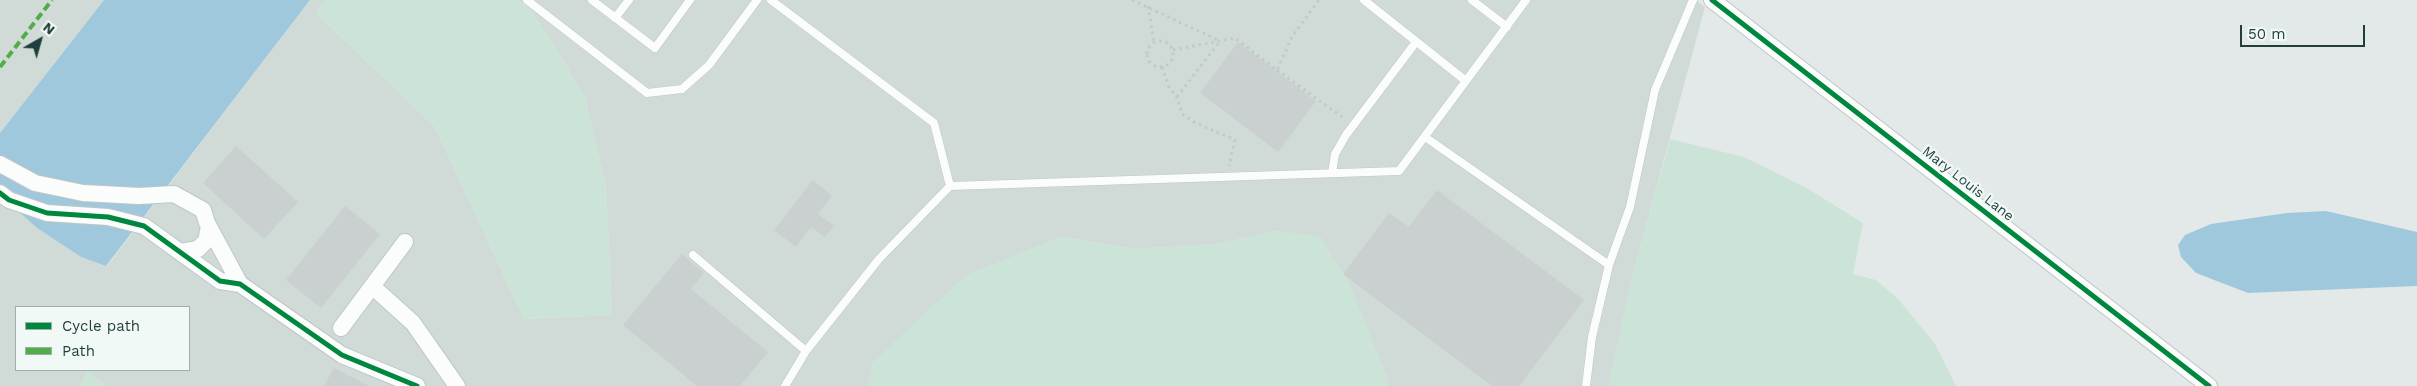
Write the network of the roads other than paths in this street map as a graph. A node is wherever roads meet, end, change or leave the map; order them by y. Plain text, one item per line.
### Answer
1 (527, 0) edge
2 (592, 0) edge
3 (629, 0) edge
4 (690, 0) edge
5 (757, 0) edge
6 (771, 0) edge
7 (1364, 0) edge
8 (1472, 0) edge
9 (1526, 0) edge
10 (1693, 0) edge
11 (1712, 0) edge
12 (615, 18) junction
13 (1507, 27) junction
14 (1416, 42) junction
15 (1466, 81) junction
16 (1425, 137) junction
17 (0, 164) edge
18 (1332, 173) junction
19 (950, 186) junction
20 (0, 193) edge
21 (139, 196) junction
22 (135, 224) junction
23 (209, 228) junction
24 (404, 242) dead end
25 (180, 252) junction
26 (693, 255) dead end
27 (1609, 264) junction
28 (240, 284) junction
29 (372, 286) junction
30 (341, 328) dead end
31 (806, 351) junction
32 (417, 386) edge
33 (458, 386) edge
34 (786, 386) edge
35 (1586, 386) edge
36 (2209, 386) edge

1 - 5 lane
2 - 12 lane
3 - 12 lane
4 - 12 lane
6 - 19 lane
7 - 14 lane
8 - 13 lane
9 - 13 lane
10 - 27 lane
11 - 36 street, Mary Louis Lane
13 - 15 lane
14 - 15 lane
14 - 18 lane
15 - 16 lane
16 - 18 lane
16 - 27 lane
17 - 21 street
18 - 19 lane
19 - 31 lane
20 - 22 street
21 - 22 street
21 - 23 street
22 - 25 street
23 - 25 street
23 - 28 street
24 - 29 street
25 - 28 street
26 - 31 lane
27 - 35 lane
28 - 32 street
29 - 30 street
29 - 33 street
31 - 34 lane

